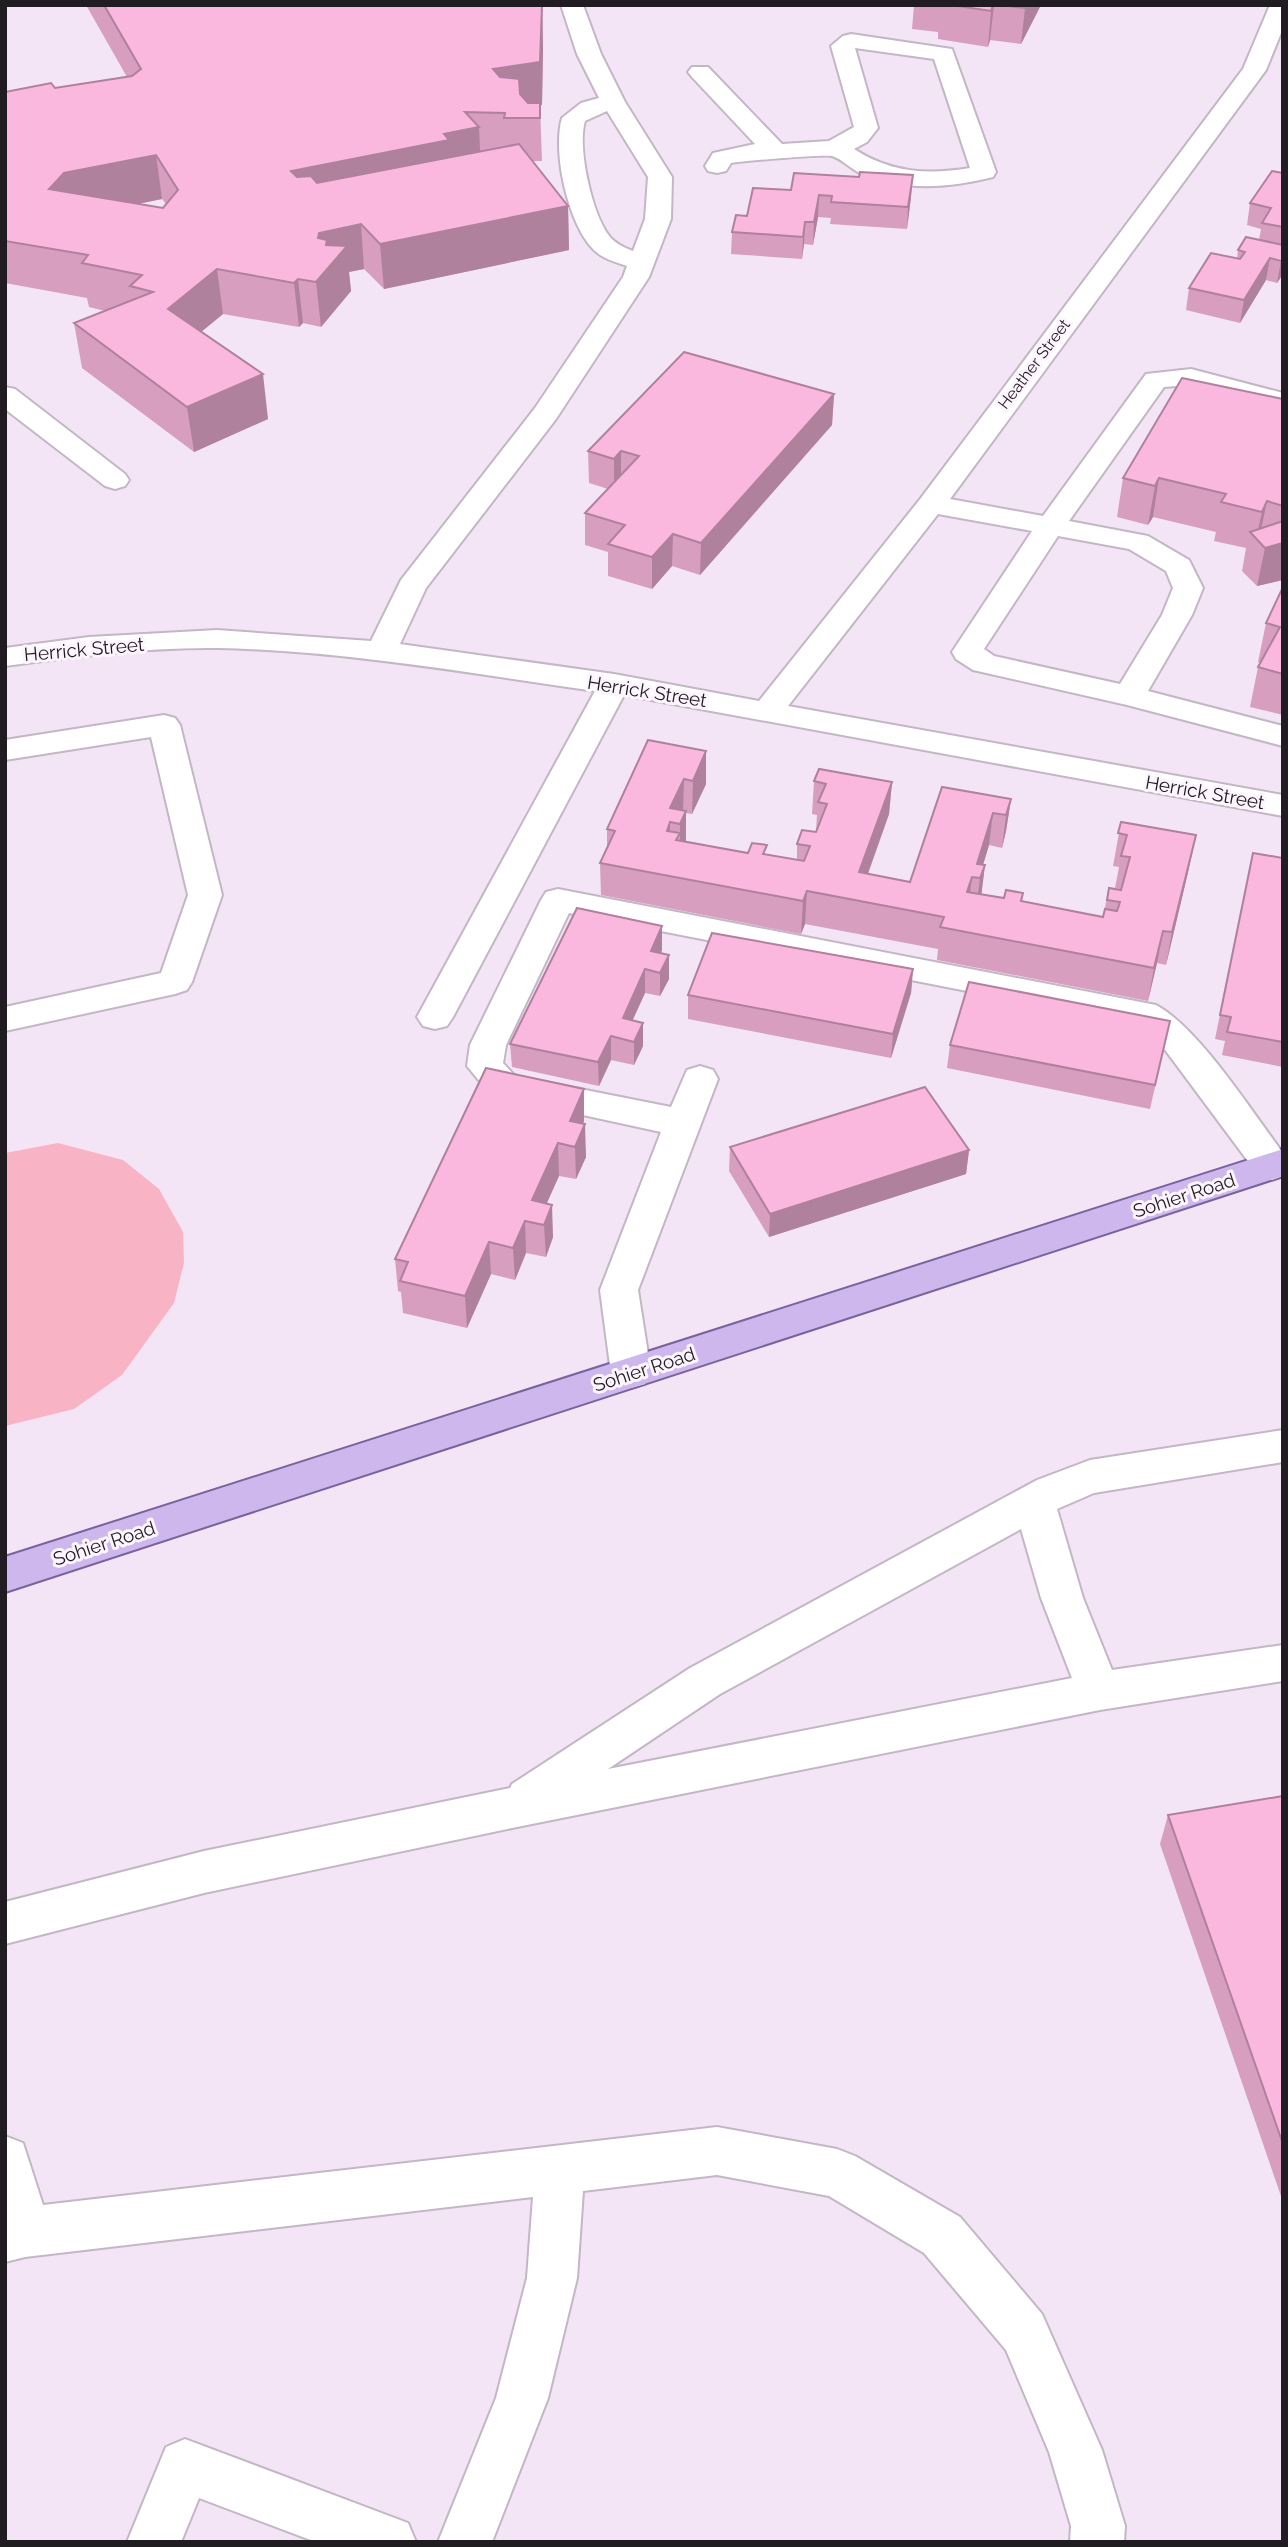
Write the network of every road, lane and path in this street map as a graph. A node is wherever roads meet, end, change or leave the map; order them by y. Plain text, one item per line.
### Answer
1 (572, 5) edge
2 (1281, 5) edge
3 (700, 72) dead end
4 (613, 102) junction
5 (835, 147) junction
6 (774, 153) junction
7 (688, 171) junction
8 (642, 262) junction
9 (5, 395) edge
10 (1283, 401) edge
11 (115, 480) dead end
12 (931, 504) junction
13 (1050, 526) junction
14 (382, 651) junction
15 (5, 657) edge
16 (614, 684) junction
17 (1129, 696) junction
18 (766, 711) junction
19 (1283, 736) edge
20 (5, 750) edge
21 (1283, 806) edge
22 (435, 1017) dead end
23 (5, 1019) edge
24 (700, 1079) dead end
25 (683, 1123) junction
26 (1277, 1164) edge
27 (631, 1373) junction
28 (1283, 1446) edge
29 (1035, 1502) junction
30 (5, 1574) edge
31 (1283, 1663) edge
32 (1100, 1690) junction
33 (512, 1808) junction
34 (5, 1923) edge
35 (5, 2160) edge
36 (560, 2170) junction
37 (15, 2235) edge
38 (154, 2542) edge
39 (389, 2542) edge
40 (465, 2542) edge
41 (1097, 2542) edge

1 - 4 street
2 - 12 street, Heather Street
3 - 6 street
4 - 7 street
4 - 8 street
5 - 5 street
5 - 6 street
6 - 7 street
7 - 8 street
8 - 14 street
9 - 11 street
10 - 13 street
12 - 13 street
12 - 18 street, Heather Street
13 - 17 street
13 - 17 street
14 - 15 street, Herrick Street
14 - 16 street, Herrick Street
16 - 18 street, Herrick Street
16 - 22 street
17 - 19 street
18 - 21 street, Herrick Street
20 - 23 street
24 - 25 street
25 - 26 street
25 - 27 street
26 - 27 main road, Sohier Road
27 - 30 main road, Sohier Road
28 - 29 street
29 - 32 street
29 - 33 street
31 - 32 street
32 - 33 street
33 - 34 street
35 - 37 street
36 - 37 street
36 - 40 street
36 - 41 street
38 - 39 street

